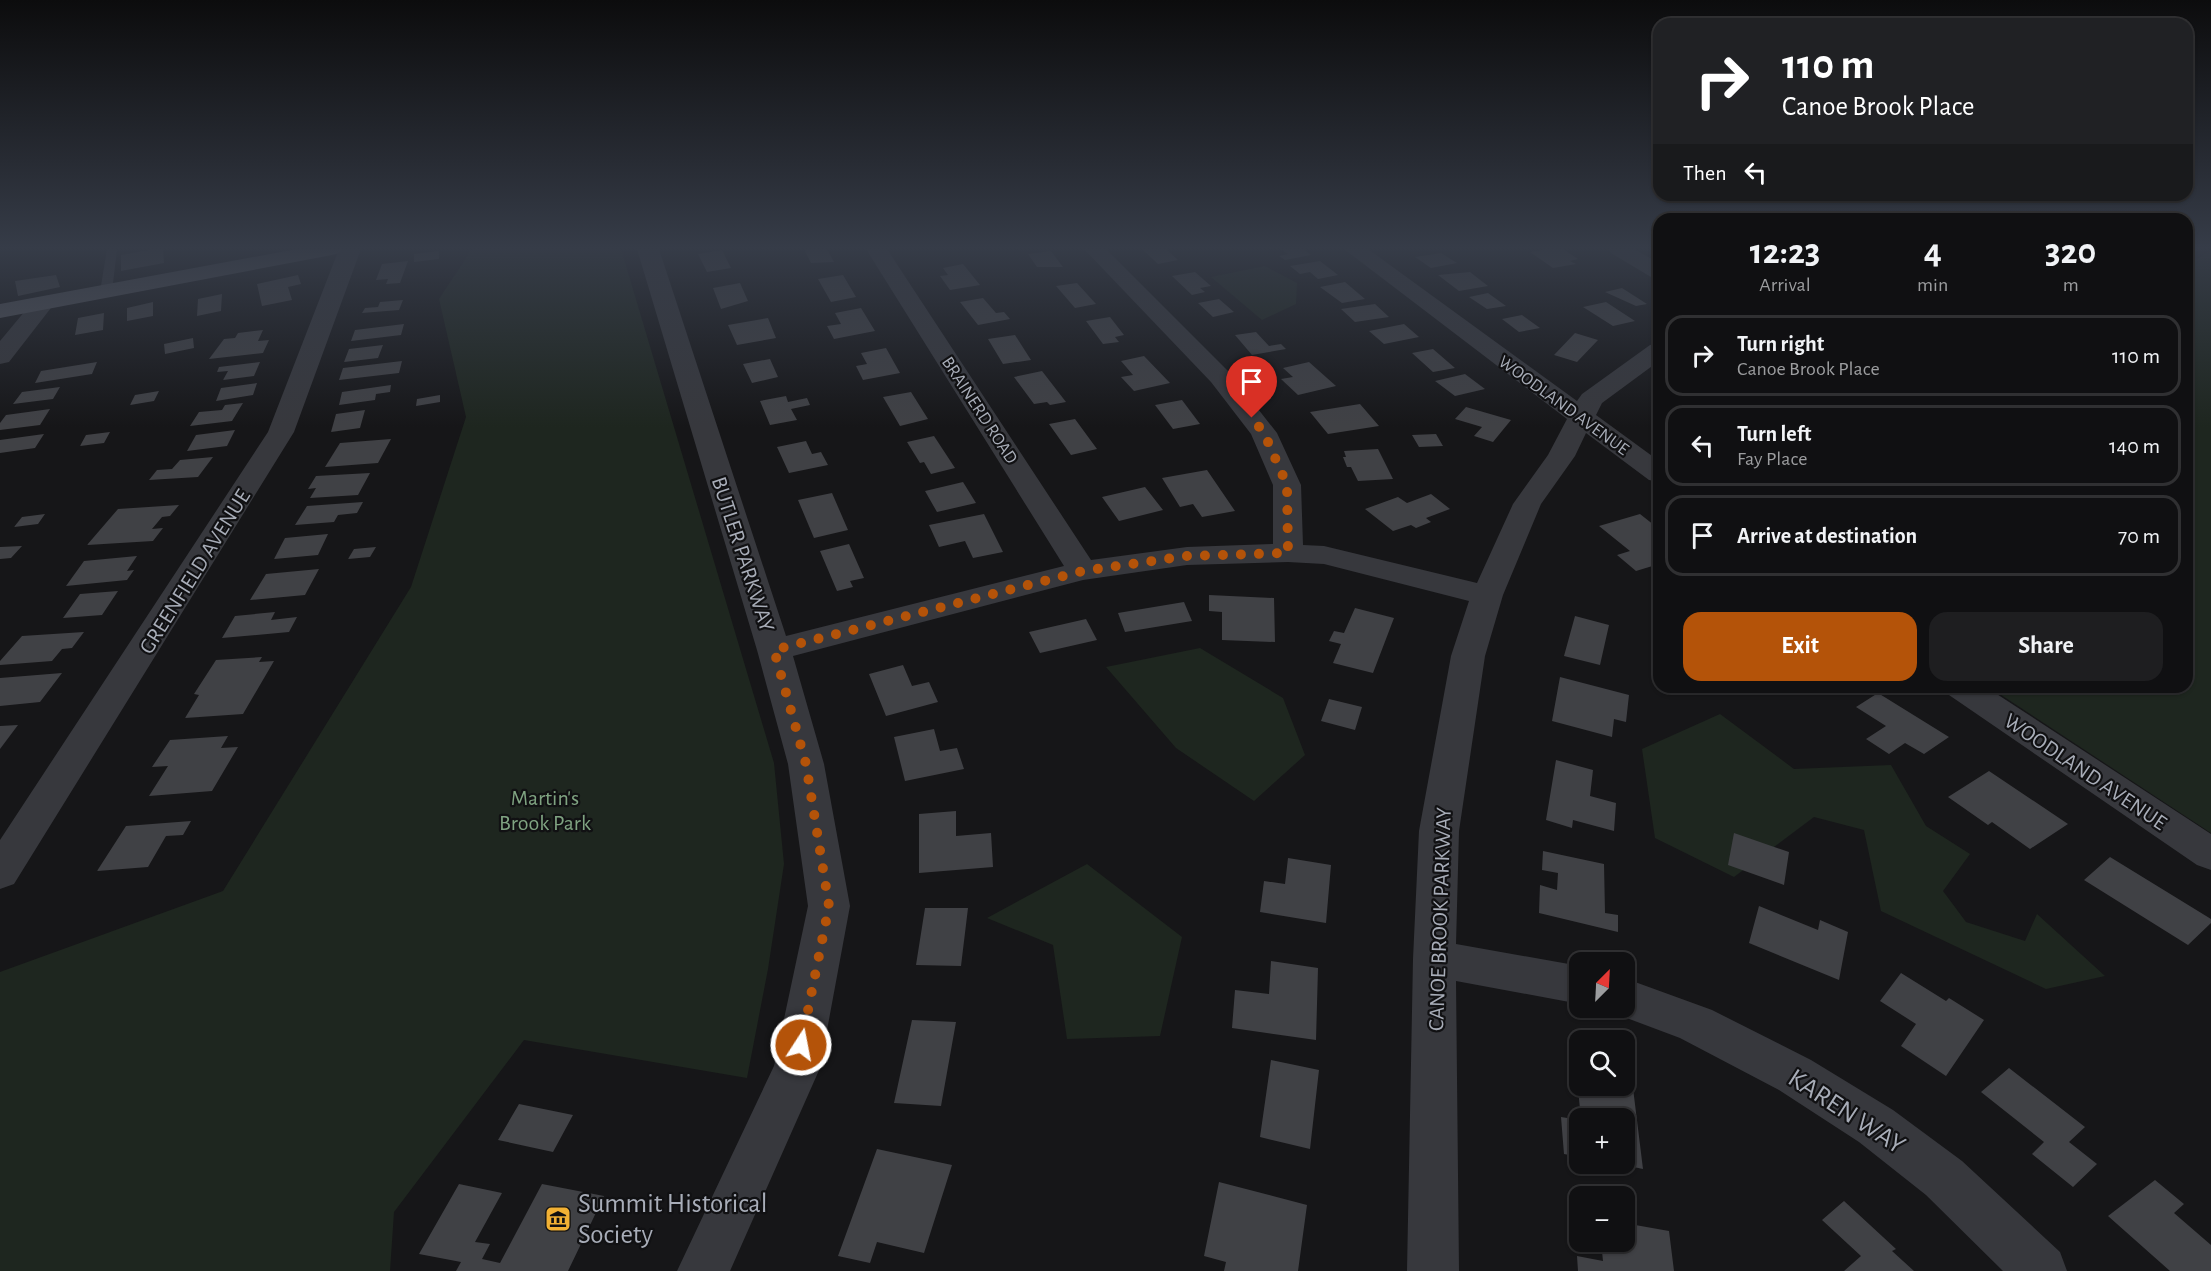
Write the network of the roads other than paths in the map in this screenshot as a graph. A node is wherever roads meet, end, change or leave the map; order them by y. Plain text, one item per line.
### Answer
1 (17, 308) edge
2 (40, 308) edge
3 (328, 308) edge
4 (667, 308) edge
5 (914, 308) edge
6 (1152, 308) edge
7 (1434, 308) edge
8 (0, 311) edge
9 (1653, 354) edge
10 (0, 357) edge
11 (1653, 377) edge
12 (1582, 417) junction
13 (1653, 470) edge
14 (1288, 553) junction
15 (1083, 571) junction
16 (1487, 595) junction
17 (774, 650) junction
18 (1970, 693) edge
19 (2211, 854) edge
20 (0, 873) edge
21 (1434, 959) junction
22 (1569, 983) edge
23 (1635, 1001) edge
24 (703, 1271) edge
25 (1432, 1271) edge
26 (2041, 1271) edge

1 - 8 main road
2 - 10 street
3 - 20 street, GREENFIELD AVENUE
4 - 17 street, BUTLER PARKWAY
5 - 15 street, BRAINERD ROAD
6 - 14 street
7 - 12 street, WOODLAND AVENUE
9 - 12 street, CANOE BROOK PARKWAY
11 - 12 street
12 - 13 street, WOODLAND AVENUE
12 - 16 street, CANOE BROOK PARKWAY
14 - 15 street
14 - 16 street
15 - 17 street
16 - 21 street, CANOE BROOK PARKWAY
17 - 24 street, BUTLER PARKWAY
18 - 19 street, WOODLAND AVENUE
21 - 22 street
21 - 25 street, CANOE BROOK PARKWAY
23 - 26 street, KAREN WAY

